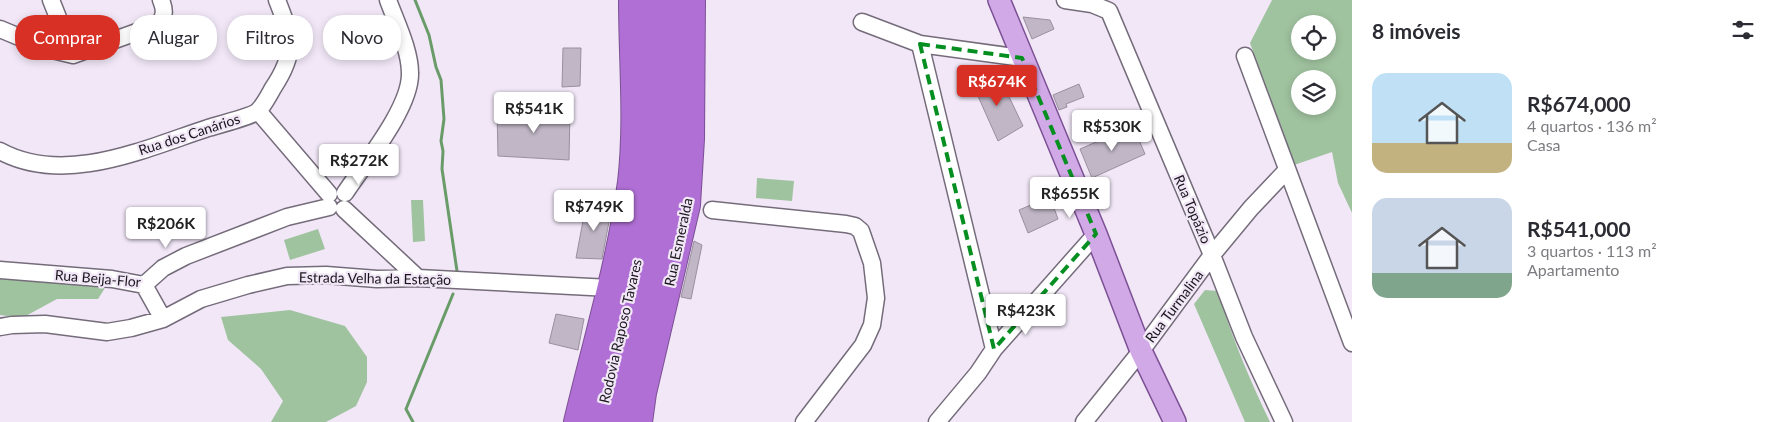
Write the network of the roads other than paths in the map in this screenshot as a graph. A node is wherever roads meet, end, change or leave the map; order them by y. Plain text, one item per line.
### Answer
1 (51, 0) edge
2 (161, 0) edge
3 (277, 0) edge
4 (388, 0) edge
5 (631, 0) edge
6 (652, 0) edge
7 (674, 0) edge
8 (693, 0) edge
9 (999, 0) edge
10 (1065, 0) edge
11 (57, 15) edge
12 (862, 22) dead end
13 (0, 29) edge
14 (15, 36) edge
15 (120, 38) edge
16 (920, 44) junction
17 (1244, 56) dead end
18 (1022, 58) junction
19 (258, 112) junction
20 (0, 151) edge
21 (1287, 170) junction
22 (337, 201) junction
23 (712, 210) dead end
24 (1096, 234) junction
25 (1212, 255) junction
26 (0, 270) edge
27 (418, 278) junction
28 (144, 284) junction
29 (610, 288) junction
30 (163, 319) junction
31 (0, 327) edge
32 (1352, 343) edge
33 (994, 349) junction
34 (1141, 351) junction
35 (576, 422) edge
36 (592, 422) edge
37 (599, 422) edge
38 (638, 422) edge
39 (804, 422) edge
40 (938, 422) edge
41 (1084, 422) edge
42 (1175, 422) edge
43 (1284, 422) edge

1 - 11 street
2 - 15 street
3 - 19 street, Rua dos Canários
4 - 22 street
5 - 29 highway
6 - 37 highway, Rodovia Raposo Tavares
7 - 38 highway, Rodovia Raposo Tavares
8 - 38 highway, Rua Esmeralda
9 - 18 main road
10 - 25 street, Rua Topázio
12 - 16 street
13 - 14 street
16 - 18 street
16 - 33 street
17 - 21 street
18 - 24 main road
19 - 20 street, Rua dos Canários
19 - 22 street
21 - 25 street, Rua Turmalina
21 - 32 street
22 - 27 street
22 - 28 street, Rua Beija-Flor
23 - 39 street
24 - 33 street
24 - 34 main road
25 - 34 street, Rua Turmalina
25 - 43 street, Rua Topázio
26 - 28 street, Rua Beija-Flor
27 - 29 street, Estrada Velha da Estação
27 - 30 street, Estrada Velha da Estação
28 - 30 street
29 - 35 highway
29 - 36 highway
30 - 31 street, Estrada Velha da Estação
33 - 40 street
34 - 41 street, Rua Turmalina
34 - 42 main road

